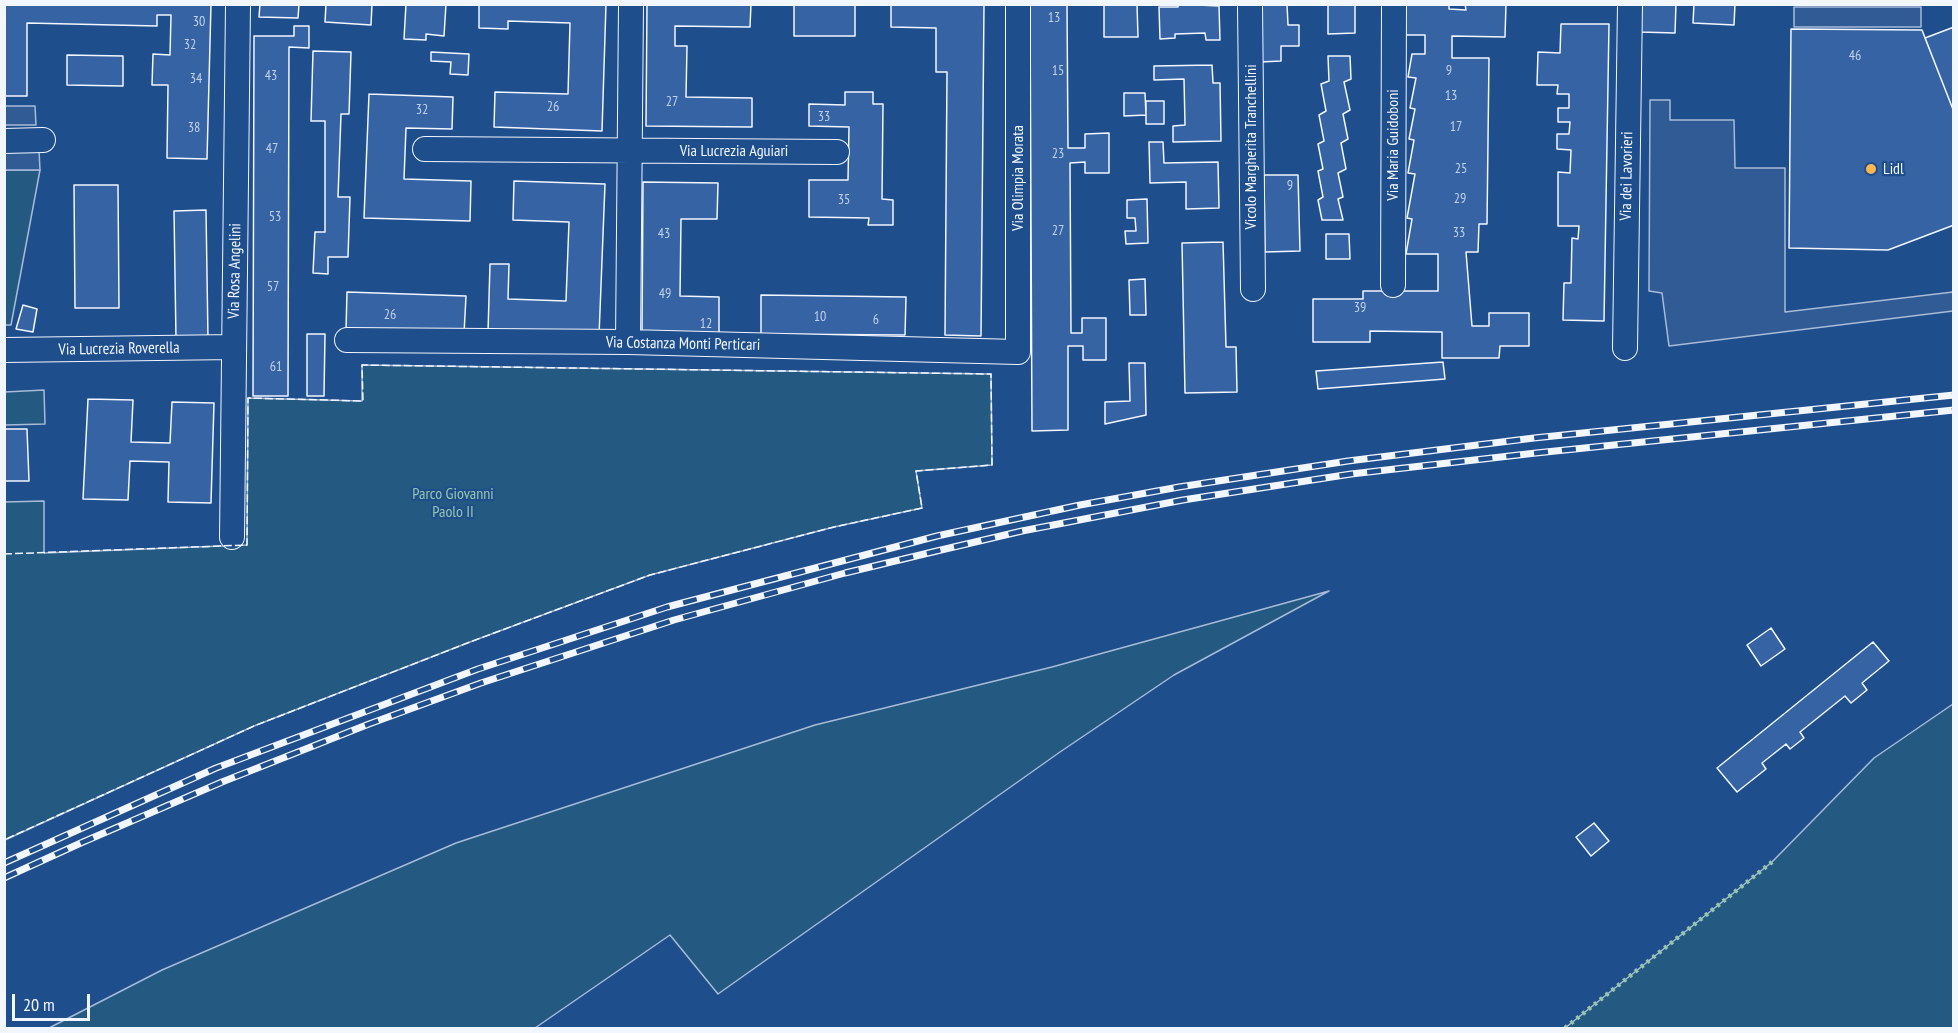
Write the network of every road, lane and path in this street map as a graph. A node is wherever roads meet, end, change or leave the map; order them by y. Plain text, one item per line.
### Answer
1 (238, 4) edge
2 (632, 4) edge
3 (1018, 4) edge
4 (1250, 4) edge
5 (1394, 4) edge
6 (1630, 4) edge
7 (44, 140) dead end
8 (4, 141) edge
9 (425, 149) dead end
10 (630, 150) junction
11 (837, 152) dead end
12 (1393, 285) dead end
13 (1252, 289) dead end
14 (347, 340) dead end
15 (628, 342) junction
16 (234, 347) junction
17 (1625, 348) dead end
18 (4, 351) edge
19 (1018, 352) joint
20 (232, 537) dead end

1 - 16 street, Via Rosa Angelini
2 - 10 street
3 - 19 street, Via Olimpia Morata
4 - 13 street, Vicolo Margherita Tranchellini
5 - 12 street, Via Maria Guidoboni
6 - 17 street, Via dei Lavorieri
7 - 8 street
9 - 10 street, Via Lucrezia Aguiari
10 - 11 street, Via Lucrezia Aguiari
10 - 15 street
14 - 15 street, Via Costanza Monti Perticari
15 - 19 street, Via Costanza Monti Perticari
16 - 18 street, Via Lucrezia Roverella
16 - 20 street, Via Rosa Angelini

